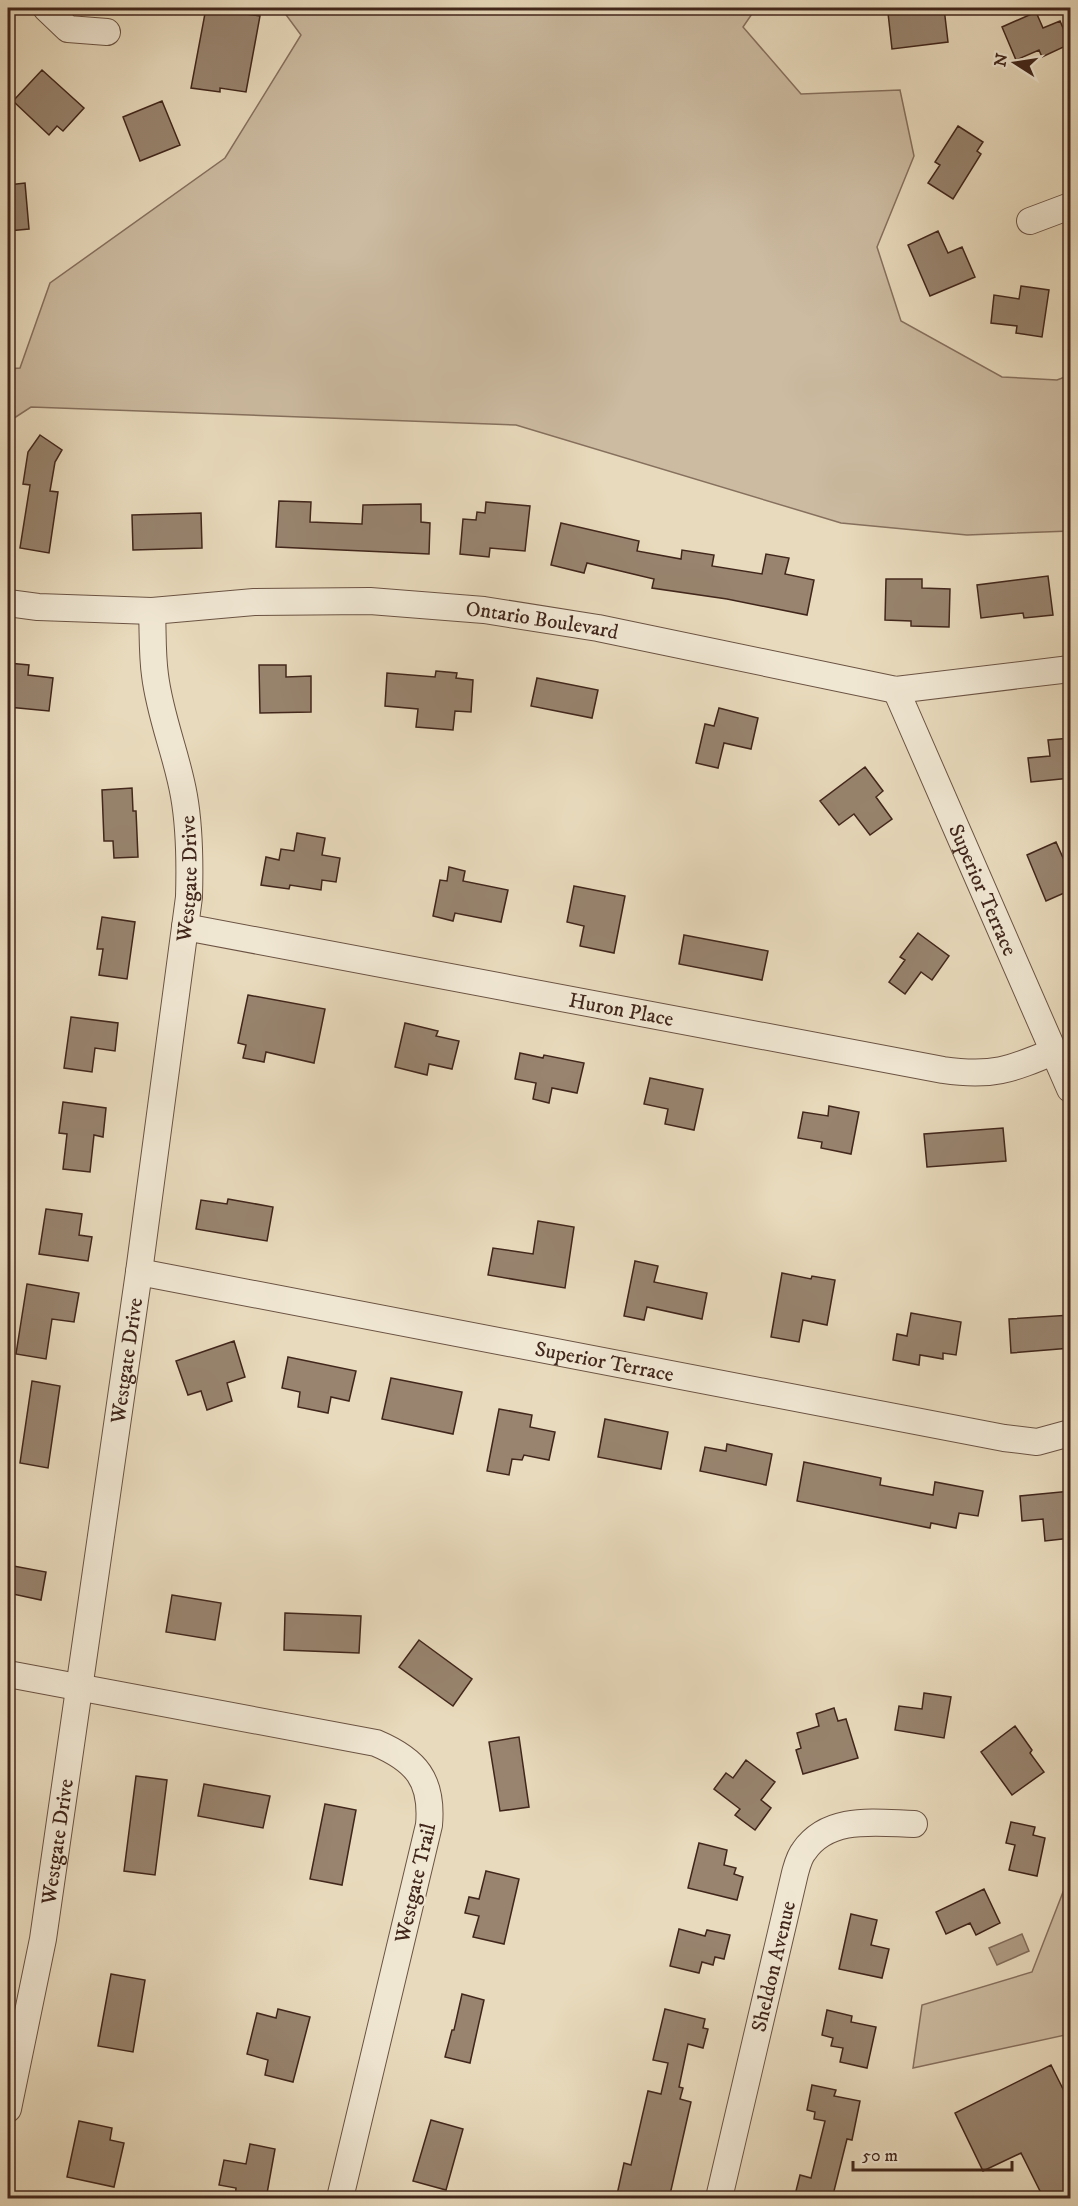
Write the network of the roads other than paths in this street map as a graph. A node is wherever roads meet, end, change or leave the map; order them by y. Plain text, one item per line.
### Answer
1 (46, 8) edge
2 (107, 32) dead end
3 (1071, 206) edge
4 (1030, 221) dead end
5 (8, 603) edge
6 (152, 611) junction
7 (1071, 669) edge
8 (896, 690) junction
9 (185, 927) junction
10 (1055, 1051) junction
11 (1071, 1089) edge
12 (138, 1272) junction
13 (1071, 1433) edge
14 (8, 1674) edge
15 (80, 1688) junction
16 (914, 1824) dead end
17 (8, 2109) edge
18 (340, 2199) edge
19 (719, 2199) edge

1 - 2 street
3 - 4 street
5 - 6 street, Ontario Boulevard
6 - 8 street, Ontario Boulevard
6 - 9 street, Westgate Drive
7 - 8 street, Ontario Boulevard
8 - 10 street, Superior Terrace
9 - 10 street, Huron Place
9 - 12 street, Westgate Drive
10 - 11 street, Superior Terrace
12 - 13 street, Superior Terrace
12 - 15 street, Westgate Drive
14 - 15 street, Westgate Trail
15 - 17 street, Westgate Drive
15 - 18 street, Westgate Trail
16 - 19 street, Sheldon Avenue

